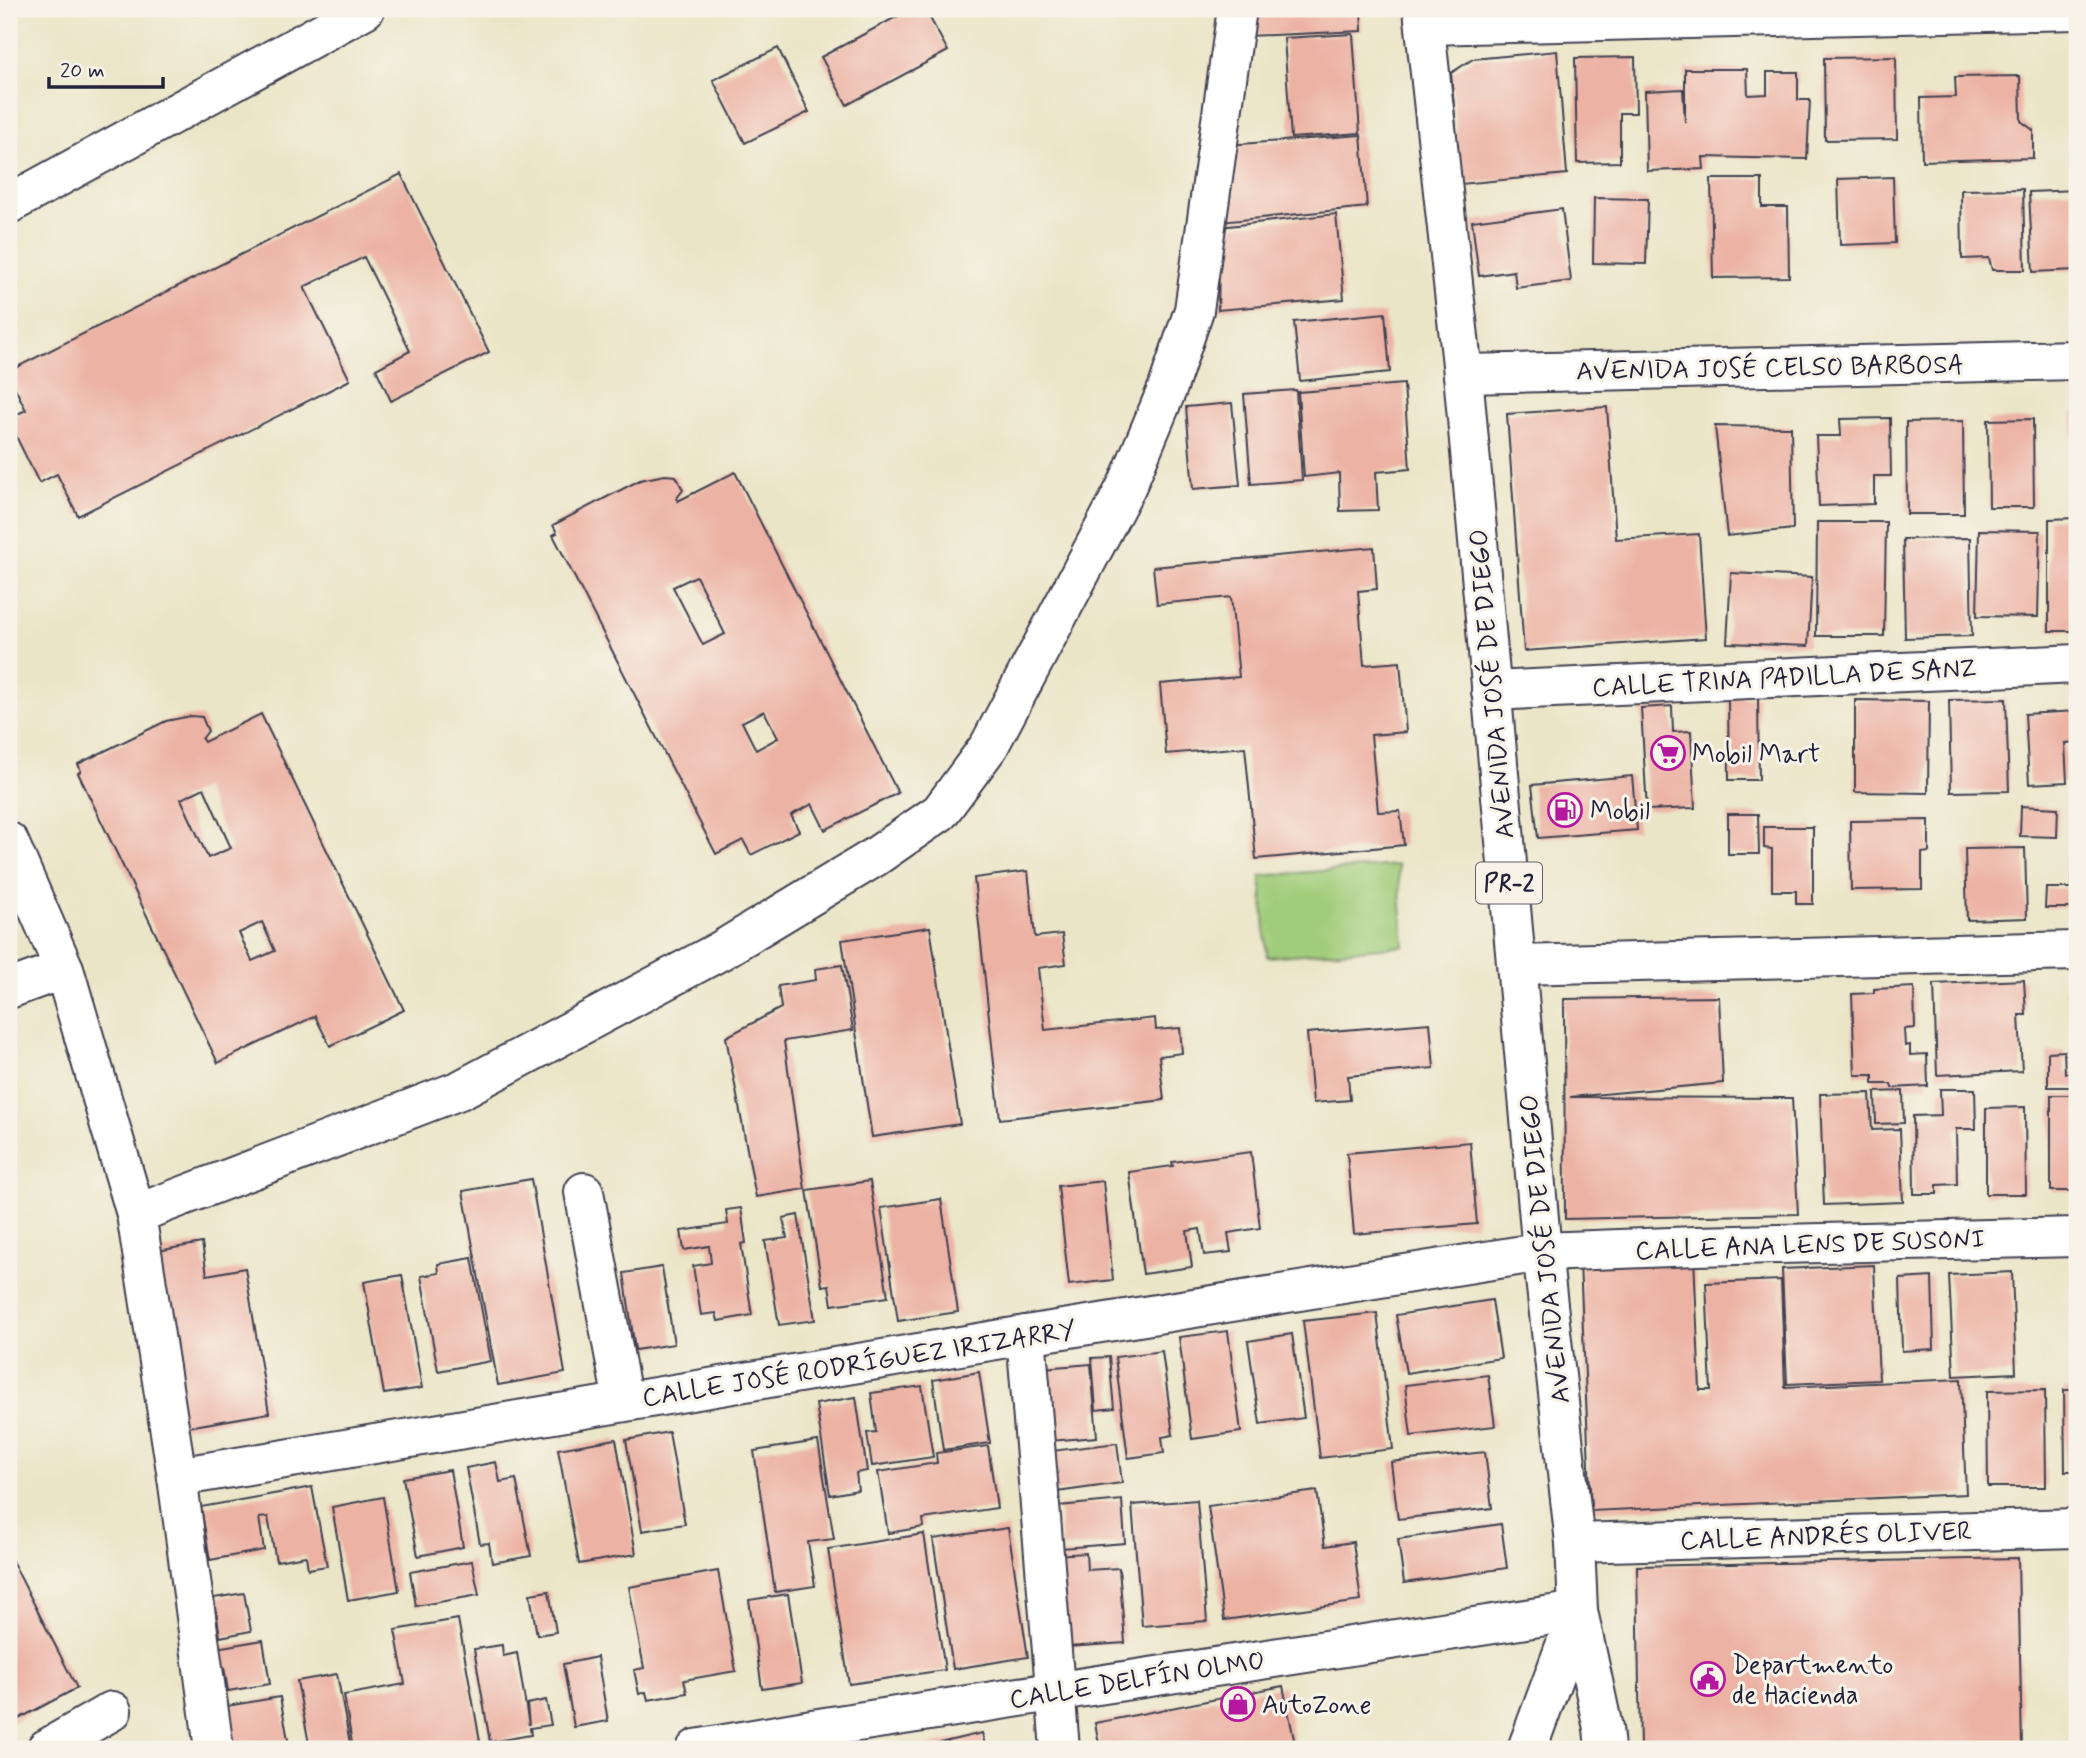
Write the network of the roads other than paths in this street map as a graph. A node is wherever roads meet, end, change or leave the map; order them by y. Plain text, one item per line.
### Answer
1 (365, 9) edge
2 (1237, 9) edge
3 (2077, 10) edge
4 (1424, 17) edge
5 (9, 204) edge
6 (2077, 360) edge
7 (1463, 374) junction
8 (2077, 664) edge
9 (1491, 691) junction
10 (9, 842) edge
11 (2077, 951) edge
12 (1517, 965) junction
13 (64, 969) junction
14 (9, 989) edge
15 (584, 1192) dead end
16 (136, 1213) junction
17 (2077, 1237) edge
18 (1542, 1252) junction
19 (1026, 1335) junction
20 (623, 1402) junction
21 (177, 1477) junction
22 (2077, 1528) edge
23 (1575, 1543) junction
24 (1578, 1611) junction
25 (1054, 1691) junction
26 (112, 1711) dead end
27 (810, 1739) edge
28 (46, 1749) edge
29 (214, 1749) edge
30 (696, 1749) edge
31 (1060, 1749) edge
32 (1527, 1749) edge
33 (1605, 1749) edge

1 - 5 street
2 - 16 street
3 - 4 street
4 - 7 street, AVENIDA JOSÉ DE DIEGO / PR-2
6 - 7 street, AVENIDA JOSÉ CELSO BARBOSA
7 - 9 street, AVENIDA JOSÉ DE DIEGO / PR-2
8 - 9 street, CALLE TRINA PADILLA DE SANZ
9 - 12 street, AVENIDA JOSÉ DE DIEGO / PR-2
10 - 13 street
11 - 12 street
12 - 18 street, AVENIDA JOSÉ DE DIEGO / PR-2
13 - 14 street
13 - 16 street
15 - 20 street
16 - 21 street
17 - 18 street, CALLE ANA LENS DE SUSONI
18 - 19 street, CALLE JOSÉ RODRÍGUEZ IRIZARRY
18 - 23 street, AVENIDA JOSÉ DE DIEGO / PR-2
19 - 20 street, CALLE JOSÉ RODRÍGUEZ IRIZARRY
19 - 25 street
20 - 21 street, CALLE JOSÉ RODRÍGUEZ IRIZARRY
21 - 29 street
22 - 23 street, CALLE ANDRÉS OLIVER
23 - 24 street, AVENIDA JOSÉ DE DIEGO / PR-2
24 - 25 street, CALLE DELFÍN OLMO
24 - 32 street, AVENIDA JOSÉ DE DIEGO / PR-2
24 - 33 street, AVENIDA JOSÉ DE DIEGO
25 - 27 street, CALLE DELFÍN OLMO
25 - 31 street
26 - 28 street
27 - 30 street, CALLE DELFÍN OLMO

